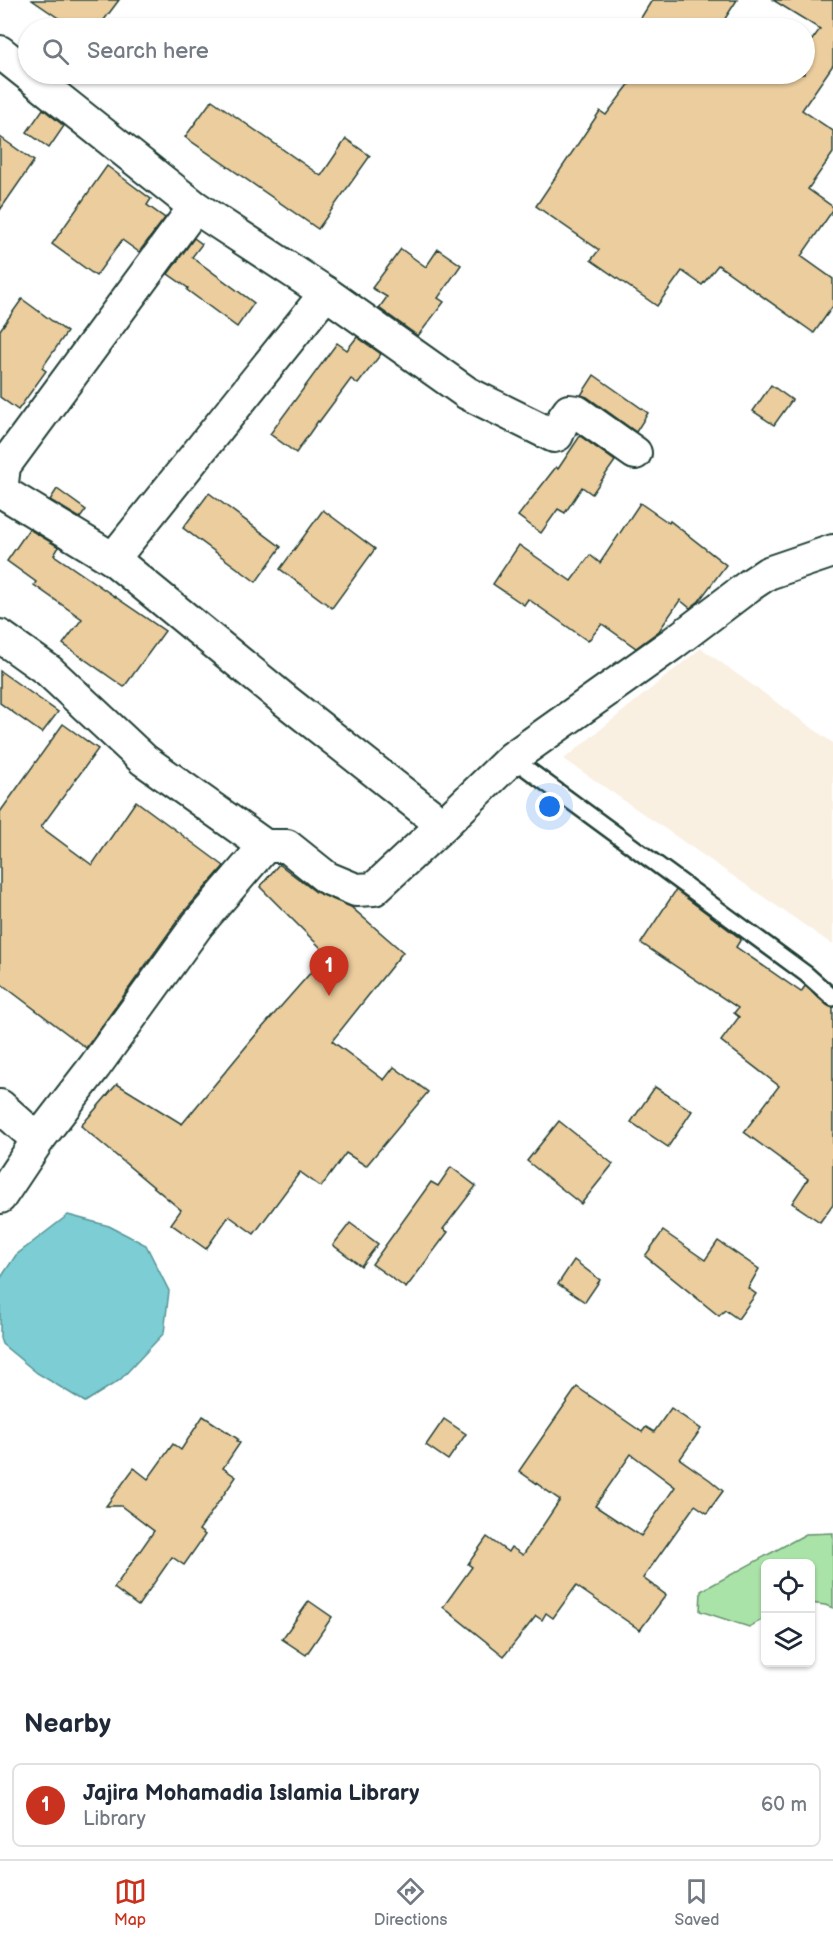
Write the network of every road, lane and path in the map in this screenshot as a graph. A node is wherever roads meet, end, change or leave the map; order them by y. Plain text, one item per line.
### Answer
1 (0, 52) edge
2 (18, 66) edge
3 (40, 84) edge
4 (195, 207) junction
5 (326, 294) junction
6 (635, 453) dead end
7 (833, 551) edge
8 (113, 559) junction
9 (0, 636) edge
10 (513, 759) junction
11 (443, 825) junction
12 (265, 846) junction
13 (833, 998) edge
14 (0, 1106) edge
15 (38, 1140) junction
16 (0, 1197) edge

1 - 2 street
3 - 4 street
4 - 5 street
4 - 8 street
5 - 6 street
5 - 8 street
7 - 10 street
8 - 11 street
9 - 12 street
10 - 11 street
10 - 13 lane
11 - 12 street
12 - 15 street
14 - 15 street
15 - 16 street

